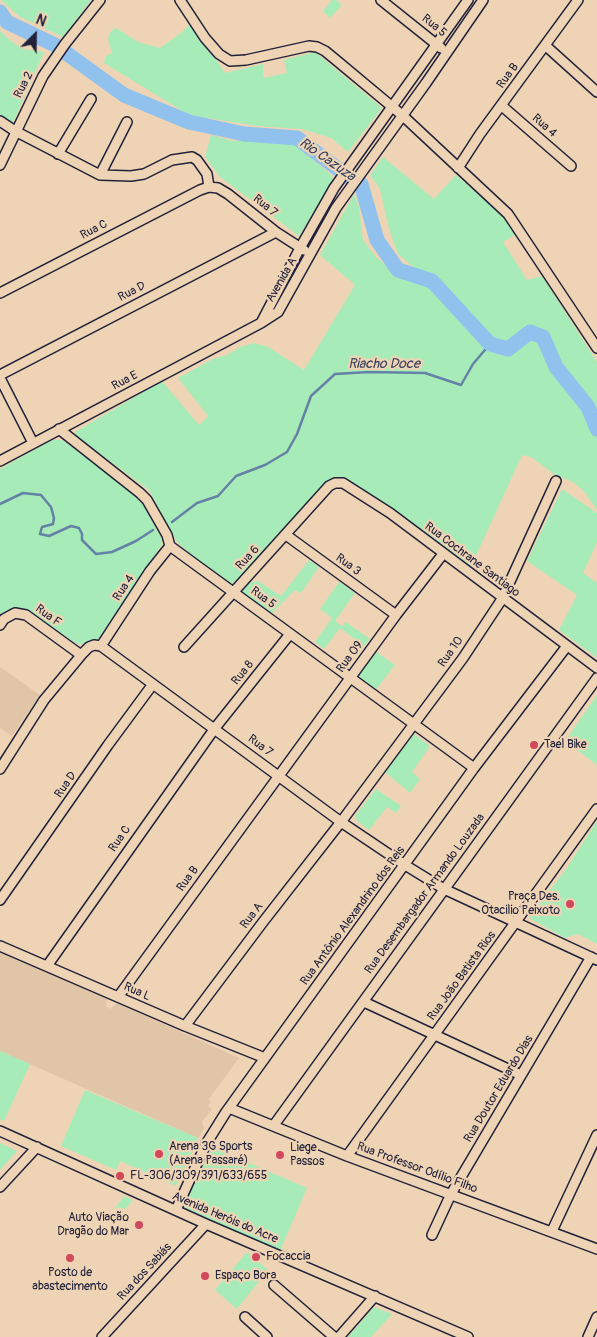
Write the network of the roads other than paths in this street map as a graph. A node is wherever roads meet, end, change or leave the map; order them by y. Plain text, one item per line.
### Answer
1 (100, 0) edge
2 (180, 0) edge
3 (381, 0) edge
4 (468, 0) edge
5 (484, 0) edge
6 (578, 0) edge
7 (438, 44) junction
8 (546, 46) junction
9 (447, 53) junction
10 (597, 92) edge
11 (91, 99) dead end
12 (502, 106) junction
13 (392, 107) junction
14 (402, 116) junction
15 (0, 121) edge
16 (127, 122) dead end
17 (15, 131) junction
18 (58, 154) junction
19 (0, 165) edge
20 (571, 166) dead end
21 (458, 168) junction
22 (100, 175) junction
23 (205, 188) junction
24 (276, 232) junction
25 (300, 248) junction
26 (311, 254) junction
27 (0, 293) edge
28 (261, 323) junction
29 (597, 348) edge
30 (0, 377) edge
31 (59, 429) junction
32 (33, 443) junction
33 (0, 461) edge
34 (556, 481) dead end
35 (329, 486) joint
36 (286, 535) junction
37 (170, 546) junction
38 (443, 554) junction
39 (233, 592) junction
40 (502, 598) junction
41 (396, 615) junction
42 (0, 624) edge
43 (290, 634) junction
44 (101, 646) junction
45 (567, 646) junction
46 (184, 647) dead end
47 (81, 655) junction
48 (597, 668) edge
49 (597, 678) edge
50 (350, 679) junction
51 (154, 684) junction
52 (413, 725) junction
53 (215, 728) junction
54 (474, 768) junction
55 (0, 769) edge
56 (278, 776) junction
57 (597, 809) edge
58 (341, 822) junction
59 (405, 865) junction
60 (444, 889) junction
61 (0, 900) edge
62 (515, 922) junction
63 (0, 946) edge
64 (594, 959) edge
65 (47, 966) junction
66 (118, 997) junction
67 (364, 1002) junction
68 (185, 1026) junction
69 (435, 1034) junction
70 (265, 1058) junction
71 (521, 1075) junction
72 (229, 1108) junction
73 (274, 1125) junction
74 (0, 1131) edge
75 (597, 1135) edge
76 (37, 1147) junction
77 (347, 1156) junction
78 (0, 1187) edge
79 (451, 1194) junction
80 (176, 1210) junction
81 (206, 1224) junction
82 (552, 1231) junction
83 (432, 1235) dead end
84 (597, 1249) edge
85 (274, 1285) dead end
86 (374, 1296) junction
87 (245, 1317) dead end
88 (597, 1317) edge
89 (102, 1337) edge
90 (267, 1337) edge
91 (334, 1337) edge
92 (339, 1337) edge
93 (468, 1337) edge
94 (588, 1337) edge

1 - 17 street, Rua 2
2 - 13 street
3 - 7 street, Rua 5
4 - 7 street, Avenida A
5 - 9 street, Avenida A
6 - 8 street, Rua B
7 - 9 street, Rua 5
7 - 13 street, Avenida A
8 - 10 street
8 - 12 street, Rua B
9 - 14 street, Avenida A
11 - 18 street
12 - 20 street, Rua 4
12 - 21 street, Rua B
13 - 14 street
13 - 25 street, Avenida A
14 - 21 street
14 - 26 street, Avenida A
15 - 17 street
16 - 22 street
17 - 18 street
17 - 19 street, Rua 2
18 - 22 street
21 - 29 street
22 - 23 street
23 - 24 street, Rua 7
23 - 27 street, Rua C
24 - 25 street, Rua 7
24 - 30 street, Rua D
25 - 26 street, Rua 7
25 - 28 street, Avenida A
26 - 28 street, Avenida A
28 - 31 street, Rua E
30 - 32 street
31 - 32 street, Rua E
31 - 37 street
32 - 33 street, Rua E
34 - 40 street, Rua 10
35 - 36 street, Rua 6
35 - 38 street, Rua Cochrane Santiago
36 - 39 street, Rua 6
36 - 41 street, Rua 3
37 - 39 street, Rua 5
37 - 44 street, Rua 4
38 - 40 street, Rua Cochrane Santiago
38 - 41 street, Rua 09
39 - 43 street, Rua 5
39 - 46 street, Rua 6
40 - 45 street, Rua Cochrane Santiago
40 - 52 street, Rua 10
41 - 50 street, Rua 09
42 - 47 street, Rua F
43 - 50 street, Rua 5
43 - 53 street, Rua 8
44 - 47 street
44 - 51 street, Rua 7
45 - 48 street, Rua Cochrane Santiago
45 - 54 street, Rua Antônio Alexandrino dos Reis
47 - 55 street
49 - 60 street, Rua Desembargador Armando Louzada
50 - 52 street, Rua 5
50 - 56 street, Rua 09
51 - 53 street, Rua 7
51 - 61 street, Rua D
52 - 54 street, Rua 5
52 - 58 street, Rua 10
53 - 56 street, Rua 7
53 - 65 street, Rua C
54 - 59 street, Rua Antônio Alexandrino dos Reis
56 - 58 street, Rua 7
56 - 66 street, Rua B
57 - 62 street, Rua João Batista Rios
58 - 59 street, Rua 7
58 - 68 street, Rua A
59 - 60 street, Rua 7
59 - 70 street, Rua Antônio Alexandrino dos Reis
60 - 62 street, Rua 7
60 - 67 street, Rua Desembargador Armando Louzada
62 - 64 street, Rua 7
62 - 69 street, Rua João Batista Rios
63 - 65 street, Rua L
64 - 71 street, Rua Doutor Eduardo Dias
65 - 66 street, Rua L
66 - 68 street, Rua L
67 - 69 street
67 - 73 street, Rua Desembargador Armando Louzada
68 - 70 street, Rua L
69 - 71 street
69 - 77 street, Rua João Batista Rios
70 - 72 street, Rua Antônio Alexandrino dos Reis
71 - 79 street, Rua Doutor Eduardo Dias
72 - 73 street, Rua Professor Odílio Filho
72 - 80 street, Rua Antônio Alexandrino dos Reis
73 - 77 street, Rua Professor Odílio Filho
74 - 76 street, Avenida Heróis do Acre
75 - 82 street
76 - 78 street
76 - 80 street, Avenida Heróis do Acre
77 - 79 street, Rua Professor Odílio Filho
79 - 82 street, Rua Professor Odílio Filho
79 - 83 street, Rua Doutor Eduardo Dias
80 - 81 street, Avenida Heróis do Acre
81 - 86 street, Avenida Heróis do Acre
81 - 89 street, Rua dos Sabiás
82 - 84 street, Rua Professor Odílio Filho
85 - 91 street
86 - 92 street
86 - 93 street, Avenida Heróis do Acre
87 - 90 street
88 - 94 street

